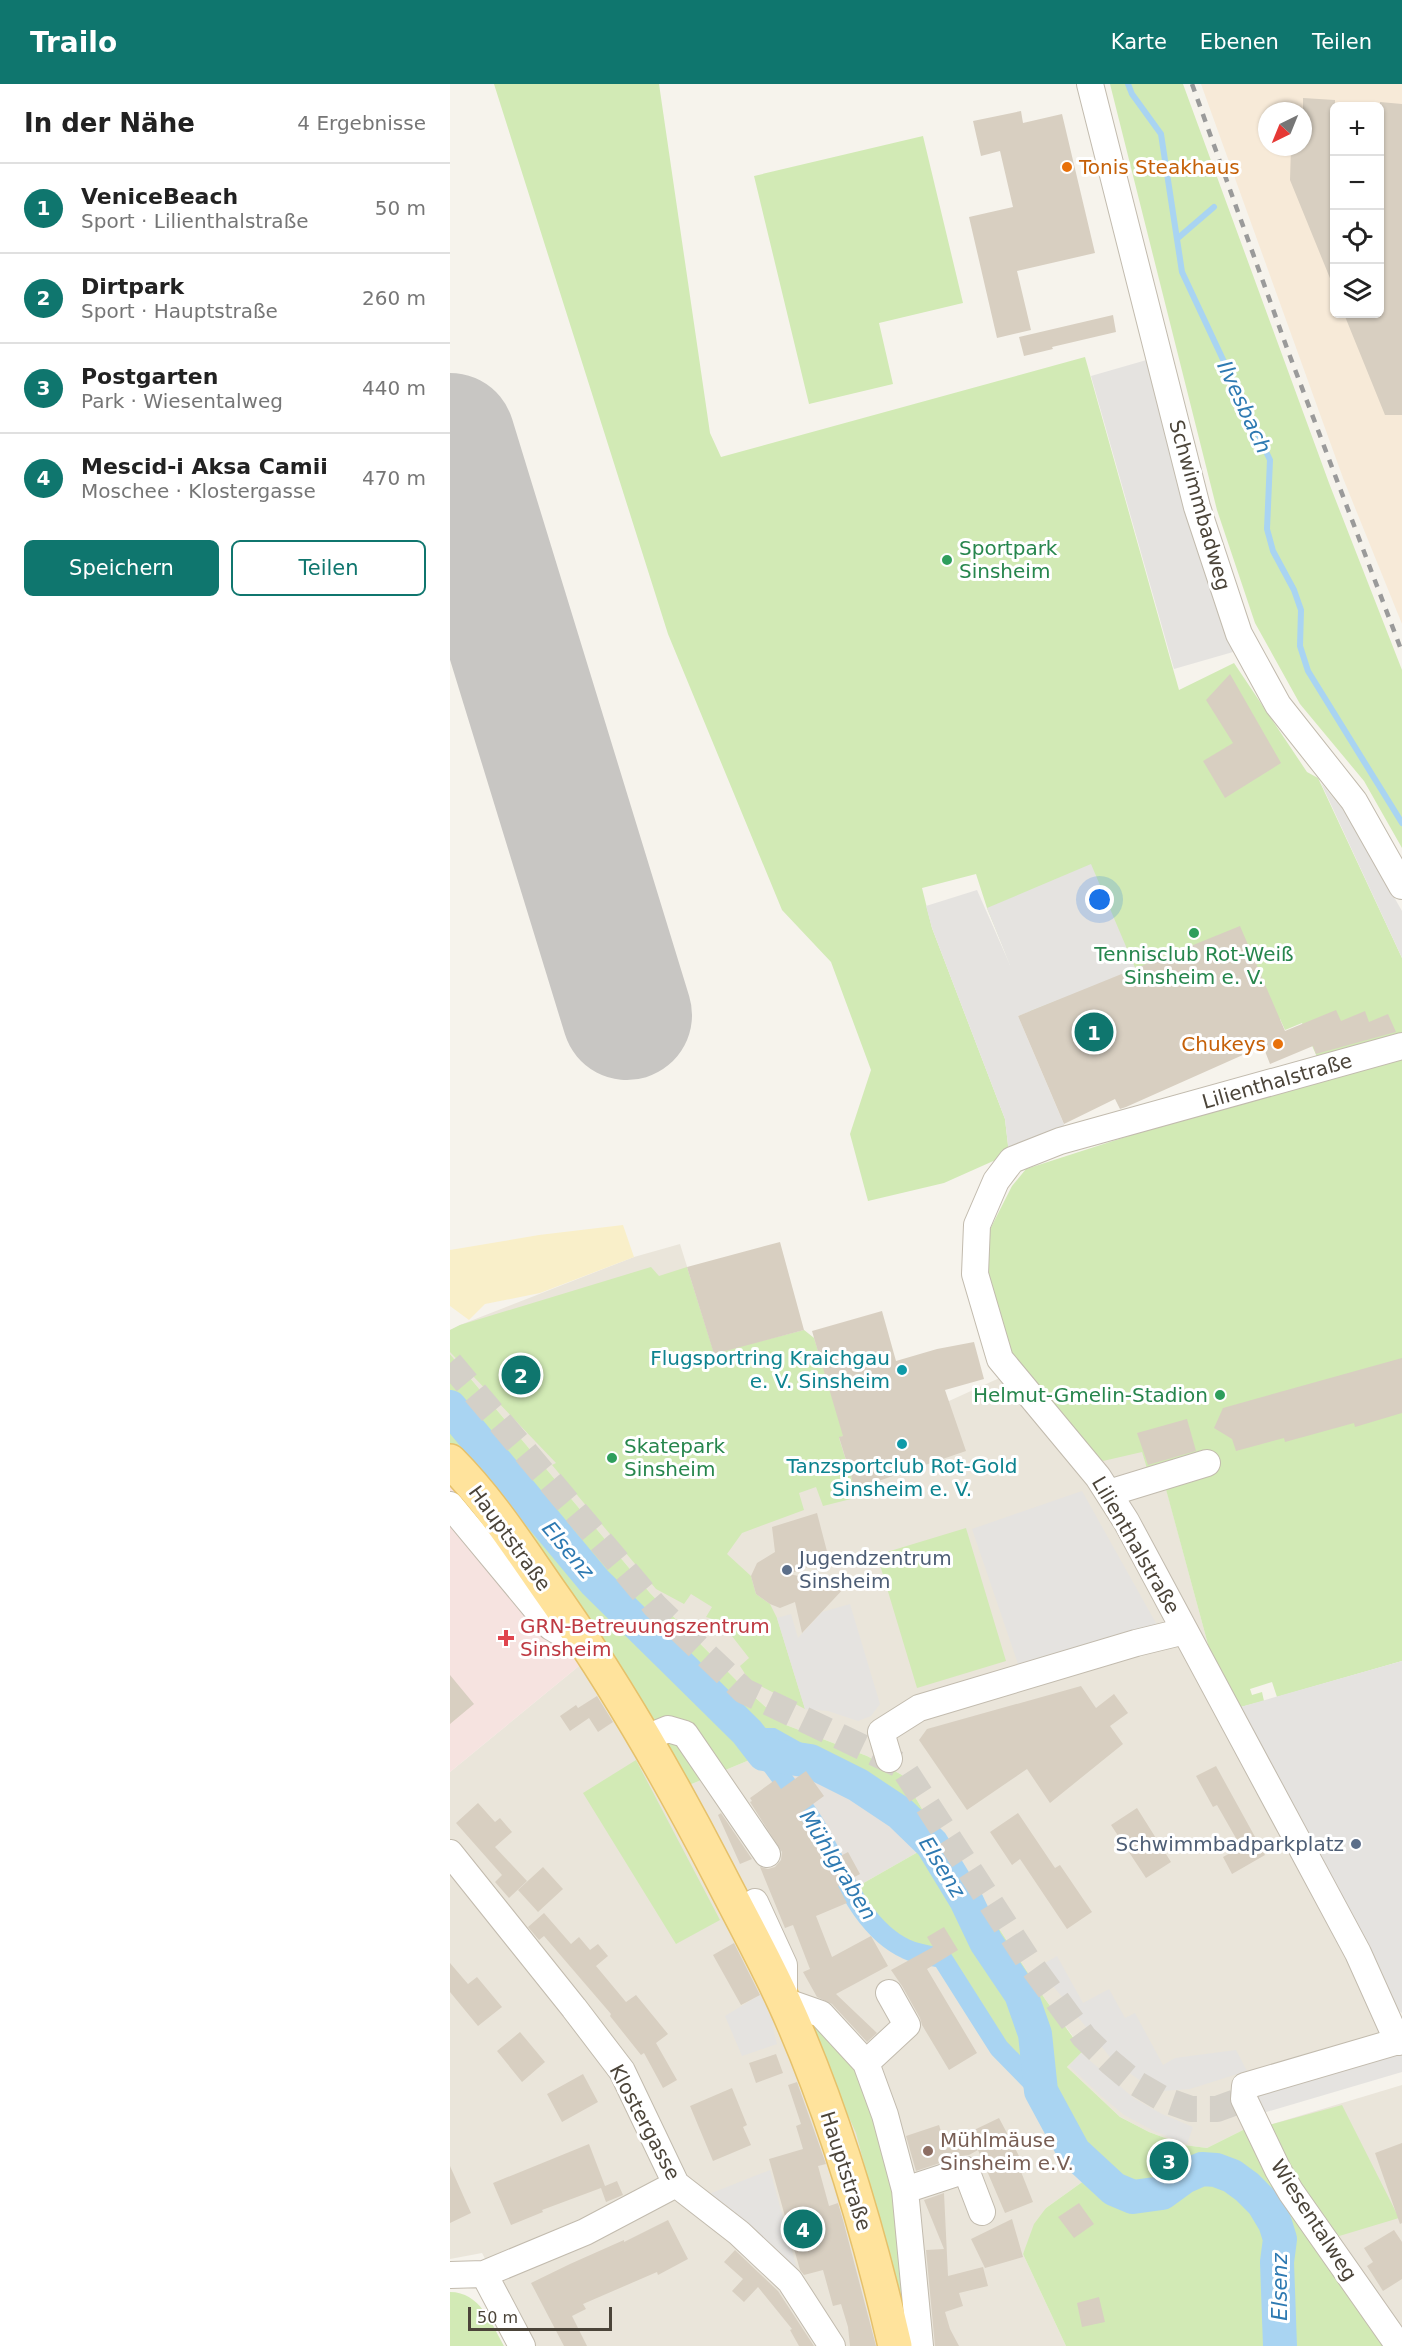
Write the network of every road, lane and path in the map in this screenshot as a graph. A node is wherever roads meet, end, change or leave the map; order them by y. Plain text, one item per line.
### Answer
1 (1090, 84) edge
2 (1402, 886) edge
3 (1402, 1046) edge
4 (450, 1461) edge
5 (1207, 1463) dead end
6 (1108, 1493) junction
7 (450, 1505) edge
8 (1185, 1631) junction
9 (592, 1651) junction
10 (645, 1738) junction
11 (889, 1759) dead end
12 (450, 1853) edge
13 (767, 1854) dead end
14 (755, 1902) dead end
15 (889, 1993) dead end
16 (784, 2001) junction
17 (1400, 2041) edge
18 (866, 2063) junction
19 (1245, 2086) joint
20 (676, 2184) junction
21 (905, 2190) junction
22 (982, 2212) dead end
23 (484, 2274) junction
24 (450, 2275) edge
25 (522, 2346) edge
26 (832, 2346) edge
27 (895, 2346) edge
28 (920, 2346) edge
29 (1399, 2346) edge

1 - 2 street, Schwimmbadweg
3 - 6 street, Lilienthalstraße
4 - 9 main road, Hauptstraße
5 - 6 street
6 - 8 street, Lilienthalstraße
7 - 9 street
8 - 11 street
8 - 17 street, Lilienthalstraße
9 - 10 main road, Hauptstraße
10 - 13 street
10 - 16 main road, Hauptstraße
12 - 20 street, Klostergasse
14 - 16 street, Hauptstraße
15 - 18 street
16 - 18 street
16 - 27 main road, Hauptstraße
17 - 19 street, Lilienthalstraße
18 - 21 street
19 - 29 street, Wiesentalweg
20 - 23 street
20 - 26 street, Klostergasse
21 - 22 street
21 - 28 street
23 - 24 street
23 - 25 street

